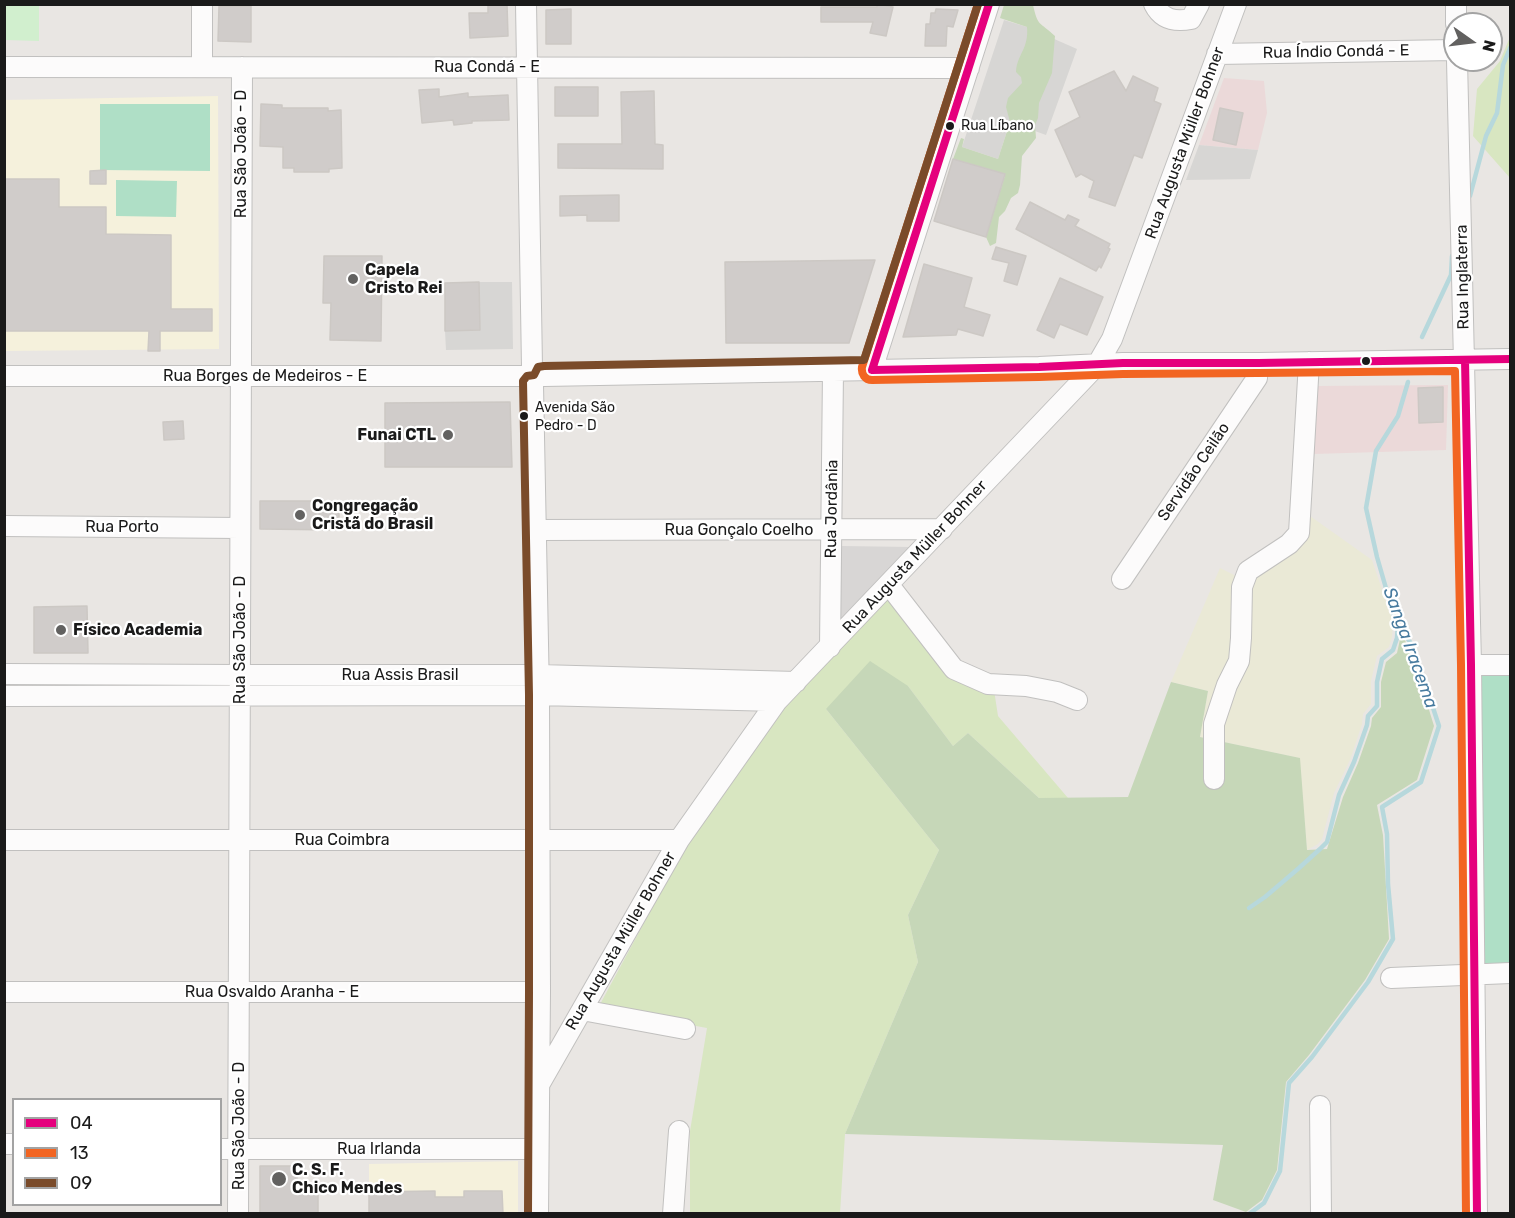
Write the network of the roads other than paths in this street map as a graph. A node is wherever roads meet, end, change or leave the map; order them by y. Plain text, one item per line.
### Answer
1 (202, 4) edge
2 (526, 4) edge
3 (989, 4) edge
4 (1154, 4) edge
5 (1199, 4) edge
6 (1236, 4) edge
7 (1443, 50) edge
8 (1217, 54) junction
9 (4, 67) edge
10 (202, 67) junction
11 (242, 67) junction
12 (528, 67) junction
13 (969, 68) junction
14 (1457, 72) edge
15 (1510, 359) edge
16 (1465, 360) junction
17 (1309, 362) junction
18 (1258, 363) junction
19 (1097, 365) junction
20 (872, 370) junction
21 (833, 371) junction
22 (4, 376) edge
23 (241, 376) junction
24 (533, 376) junction
25 (4, 526) edge
26 (240, 528) junction
27 (942, 529) junction
28 (536, 530) junction
29 (832, 530) junction
30 (1122, 579) dead end
31 (889, 585) junction
32 (830, 647) junction
33 (1471, 665) junction
34 (1510, 665) edge
35 (4, 674) edge
36 (97, 674) junction
37 (240, 675) junction
38 (387, 675) junction
39 (539, 675) junction
40 (796, 682) junction
41 (539, 695) junction
42 (4, 696) edge
43 (97, 696) junction
44 (240, 696) junction
45 (386, 696) junction
46 (1077, 700) dead end
47 (777, 701) junction
48 (1214, 779) dead end
49 (4, 840) edge
50 (240, 840) junction
51 (539, 840) junction
52 (679, 840) junction
53 (1510, 973) edge
54 (1475, 974) junction
55 (1391, 978) dead end
56 (4, 992) edge
57 (239, 992) junction
58 (540, 992) junction
59 (582, 1010) junction
60 (685, 1029) dead end
61 (539, 1084) junction
62 (1320, 1106) dead end
63 (679, 1131) dead end
64 (538, 1149) junction
65 (230, 1150) edge
66 (238, 1214) edge
67 (538, 1214) edge
68 (673, 1214) edge
69 (1321, 1214) edge
70 (1477, 1214) edge

1 - 10 street
2 - 12 street
3 - 13 street
4 - 5 street
6 - 8 street, Rua Augusta Müller Bohner
7 - 8 street, Rua Índio Condá - E
8 - 19 street, Rua Augusta Müller Bohner
9 - 10 street, Rua Condá - E
10 - 11 street, Rua Condá - E
11 - 12 street, Rua Condá - E
11 - 23 street, Rua São João - D
12 - 13 street, Rua Condá - E
12 - 24 street
13 - 20 street
14 - 16 street, Rua Inglaterra
15 - 16 street, Rua Borges de Medeiros - E
16 - 17 street, Rua Borges de Medeiros - E
16 - 33 street, Rua Inglaterra
17 - 18 street, Rua Borges de Medeiros - E
17 - 48 street
18 - 19 street, Rua Borges de Medeiros - E
18 - 30 street, Servidão Ceilão
19 - 20 street, Rua Borges de Medeiros - E
19 - 27 street, Rua Augusta Müller Bohner
20 - 21 street, Rua Borges de Medeiros - E
21 - 24 street, Rua Borges de Medeiros - E
21 - 29 street, Rua Jordânia
22 - 23 street, Rua Borges de Medeiros - E
23 - 24 street, Rua Borges de Medeiros - E
23 - 26 street, Rua São João - D
24 - 28 street
25 - 26 street, Rua Porto
26 - 37 street, Rua São João - D
27 - 29 street, Rua Gonçalo Coelho
27 - 31 street, Rua Augusta Müller Bohner
28 - 29 street, Rua Gonçalo Coelho
28 - 39 street
29 - 32 street, Rua Jordânia
31 - 32 street, Rua Augusta Müller Bohner
31 - 46 street
32 - 40 street, Rua Augusta Müller Bohner
33 - 34 street
33 - 54 street, Rua Inglaterra
35 - 36 street, Rua Assis Brasil
36 - 37 street, Rua Assis Brasil
36 - 43 street
37 - 38 street, Rua Assis Brasil
37 - 44 street, Rua São João - D
38 - 39 street, Rua Assis Brasil
38 - 45 street
39 - 40 street, Rua Assis Brasil
39 - 41 street
40 - 47 street, Rua Augusta Müller Bohner
41 - 45 street, Rua Assis Brasil
41 - 47 street, Rua Assis Brasil
41 - 51 street
42 - 43 street, Rua Assis Brasil
43 - 44 street, Rua Assis Brasil
44 - 45 street, Rua Assis Brasil
44 - 50 street, Rua São João - D
47 - 52 street, Rua Augusta Müller Bohner
49 - 50 street, Rua Coimbra
50 - 51 street, Rua Coimbra
50 - 57 street, Rua São João - D
51 - 52 street, Rua Coimbra
51 - 58 street
52 - 59 street, Rua Augusta Müller Bohner
53 - 54 street
54 - 55 street
54 - 70 street, Rua Inglaterra
56 - 57 street, Rua Osvaldo Aranha - E
57 - 58 street, Rua Osvaldo Aranha - E
57 - 65 street, Rua São João - D
58 - 61 street
59 - 60 street
59 - 61 street, Rua Augusta Müller Bohner
61 - 64 street
62 - 69 street
63 - 68 street
64 - 65 street, Rua Irlanda
64 - 67 street
65 - 66 street, Rua São João - D

